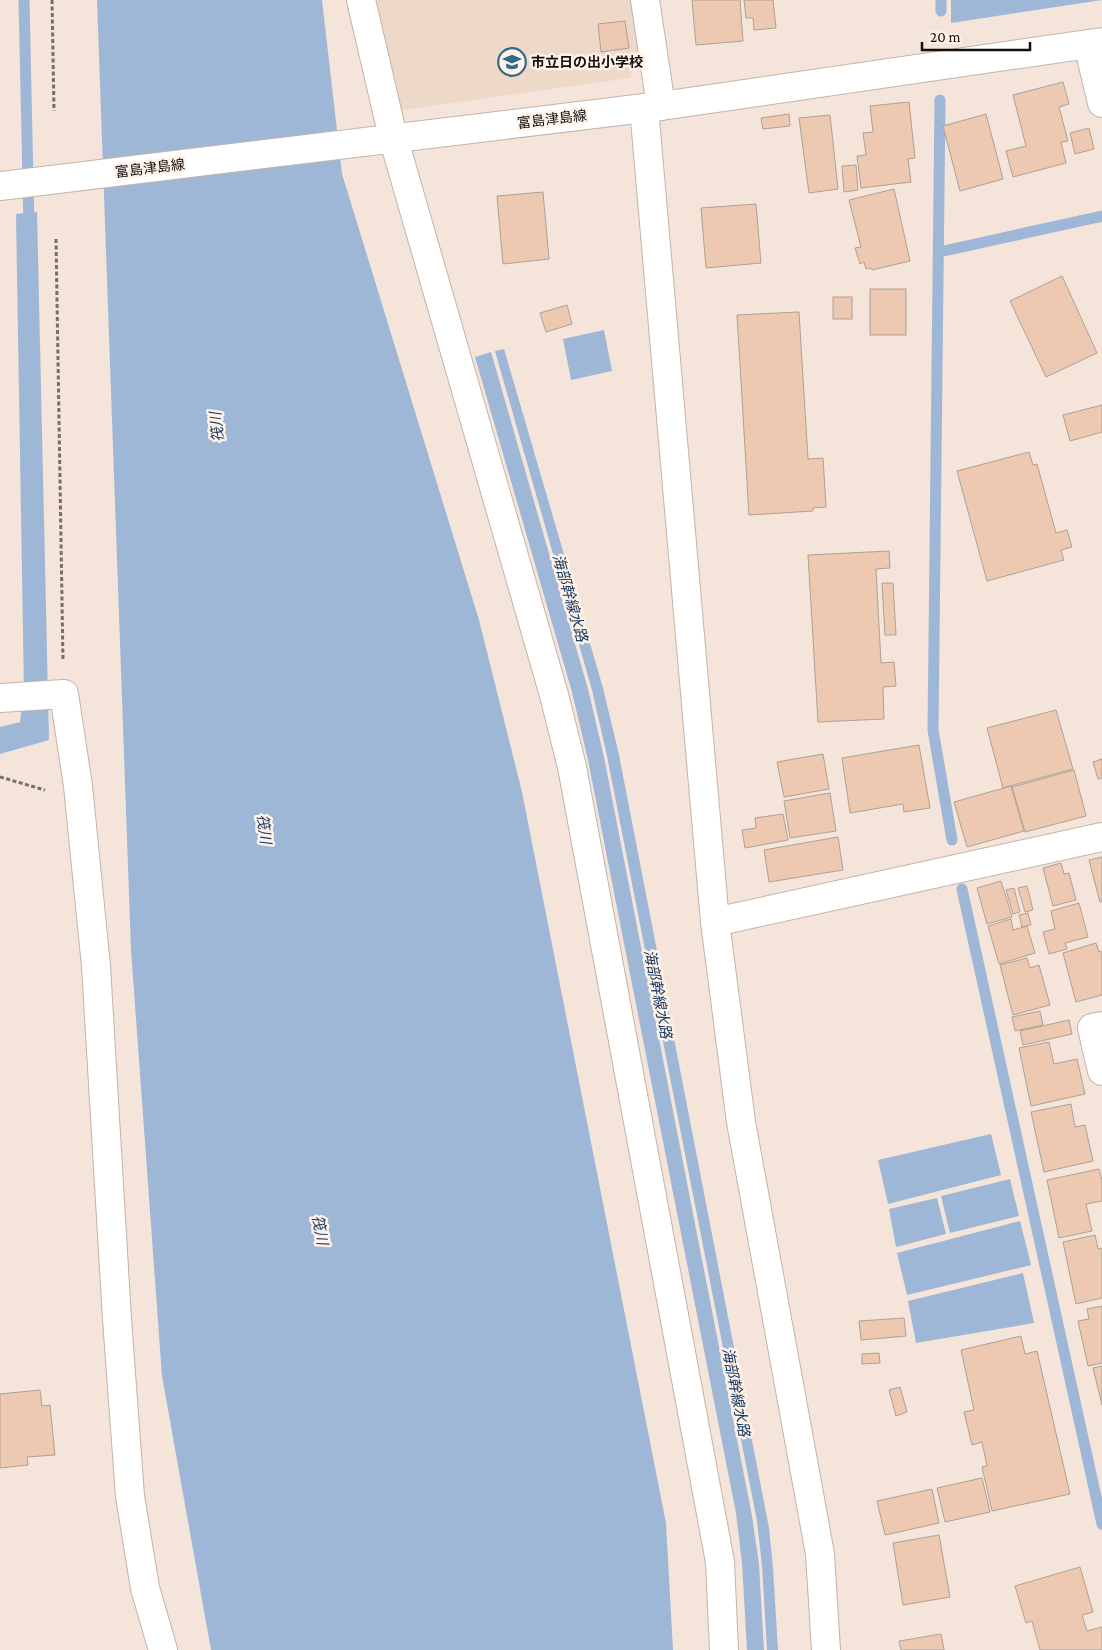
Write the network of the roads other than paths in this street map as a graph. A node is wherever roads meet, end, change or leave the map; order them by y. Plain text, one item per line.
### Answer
1 (361, 0) edge
2 (645, 0) edge
3 (1095, 43) edge
4 (1102, 104) edge
5 (652, 107) junction
6 (393, 137) junction
7 (0, 186) edge
8 (6, 698) edge
9 (1102, 837) edge
10 (715, 922) junction
11 (1102, 1026) edge
12 (1102, 1071) edge
13 (163, 1650) edge
14 (724, 1650) edge
15 (826, 1650) edge

1 - 6 street
2 - 5 street
3 - 4 street
3 - 5 street, 富島津島線
5 - 6 street, 富島津島線
5 - 10 street
6 - 7 street, 富島津島線
6 - 14 street
8 - 13 street
9 - 10 street
10 - 15 street
11 - 12 street

